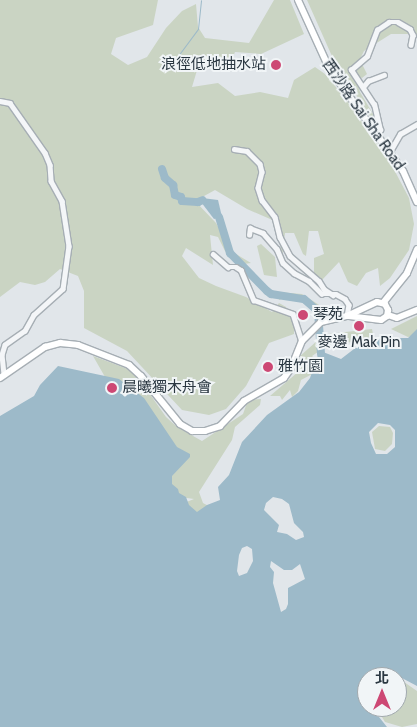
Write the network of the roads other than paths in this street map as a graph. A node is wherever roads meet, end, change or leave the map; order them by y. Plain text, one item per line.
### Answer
1 (298, 0) edge
2 (411, 45) dead end
3 (384, 75) dead end
4 (362, 87) junction
5 (0, 101) edge
6 (417, 124) edge
7 (376, 134) junction
8 (234, 149) dead end
9 (390, 153) junction
10 (417, 202) edge
11 (248, 235) dead end
12 (417, 249) edge
13 (213, 254) dead end
14 (333, 295) junction
15 (383, 303) junction
16 (372, 306) junction
17 (417, 310) edge
18 (388, 315) junction
19 (347, 316) junction
20 (376, 320) junction
21 (302, 341) junction
22 (2, 376) edge

1 - 7 main road, 西沙路 Sai Sha Road
2 - 4 street
3 - 4 street
4 - 7 street
5 - 22 street
6 - 9 street
7 - 9 main road, 西沙路 Sai Sha Road
8 - 14 street
9 - 10 main road, 西沙路 Sai Sha Road
11 - 14 street
12 - 15 main road
13 - 21 street
14 - 19 street
15 - 16 main road
15 - 18 main road
16 - 19 main road
16 - 20 main road
17 - 18 main road
18 - 20 main road
19 - 20 main road
19 - 21 main road
21 - 22 main road

